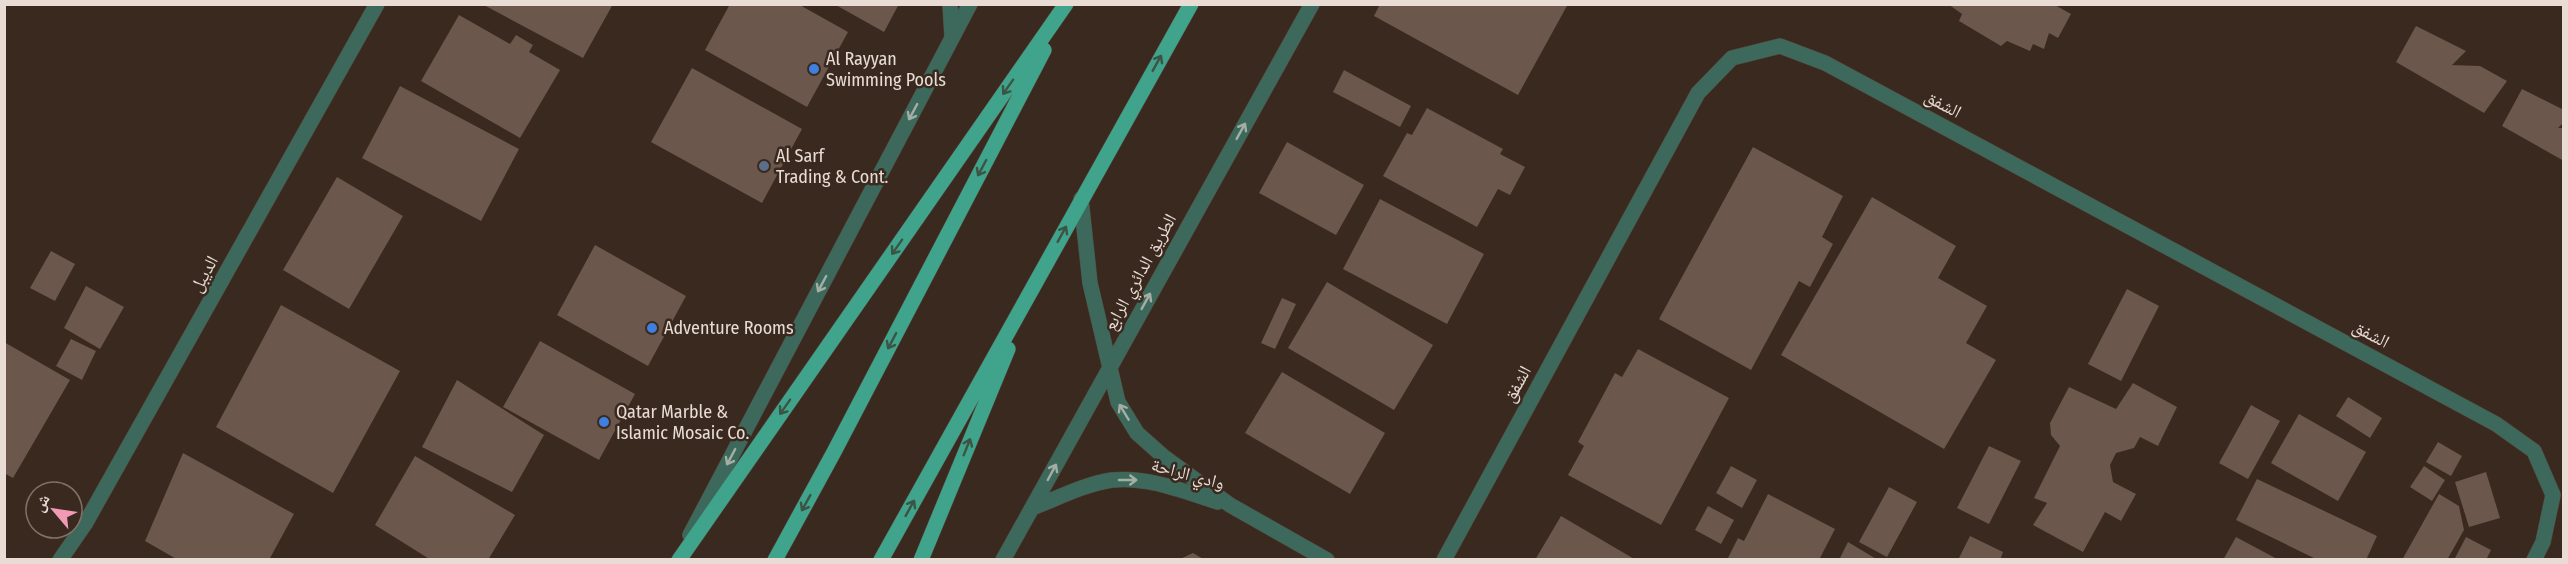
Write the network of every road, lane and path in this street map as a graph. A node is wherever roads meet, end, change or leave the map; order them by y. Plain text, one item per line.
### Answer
1 (377, 4) edge
2 (950, 4) edge
3 (970, 4) edge
4 (1067, 4) edge
5 (1191, 4) edge
6 (1312, 4) edge
7 (952, 39) junction
8 (1081, 199) junction
9 (1034, 285) junction
10 (1109, 366) junction
11 (1230, 505) junction
12 (1032, 508) junction
13 (60, 560) edge
14 (678, 560) edge
15 (775, 560) edge
16 (881, 560) edge
17 (921, 560) edge
18 (1003, 560) edge
19 (1327, 560) edge
20 (1444, 560) edge
21 (2534, 560) edge

1 - 13 street, الديبل
2 - 7 street
3 - 7 street
4 -> 14 main road
4 -> 15 main road
8 -> 5 main road
10 -> 6 street, الطريق الدائري الرابع
7 -> 14 street
9 -> 8 main road
8 - 10 street, وادي الراحة
16 -> 9 main road
17 -> 9 main road
11 -> 10 street, وادي الراحة
12 -> 10 street, الطريق الدائري الرابع
12 -> 11 street, وادي الراحة
11 - 19 street, وادي الراحة
12 - 18 street, الطريق الدائري الرابع
20 - 21 street, الشفق

